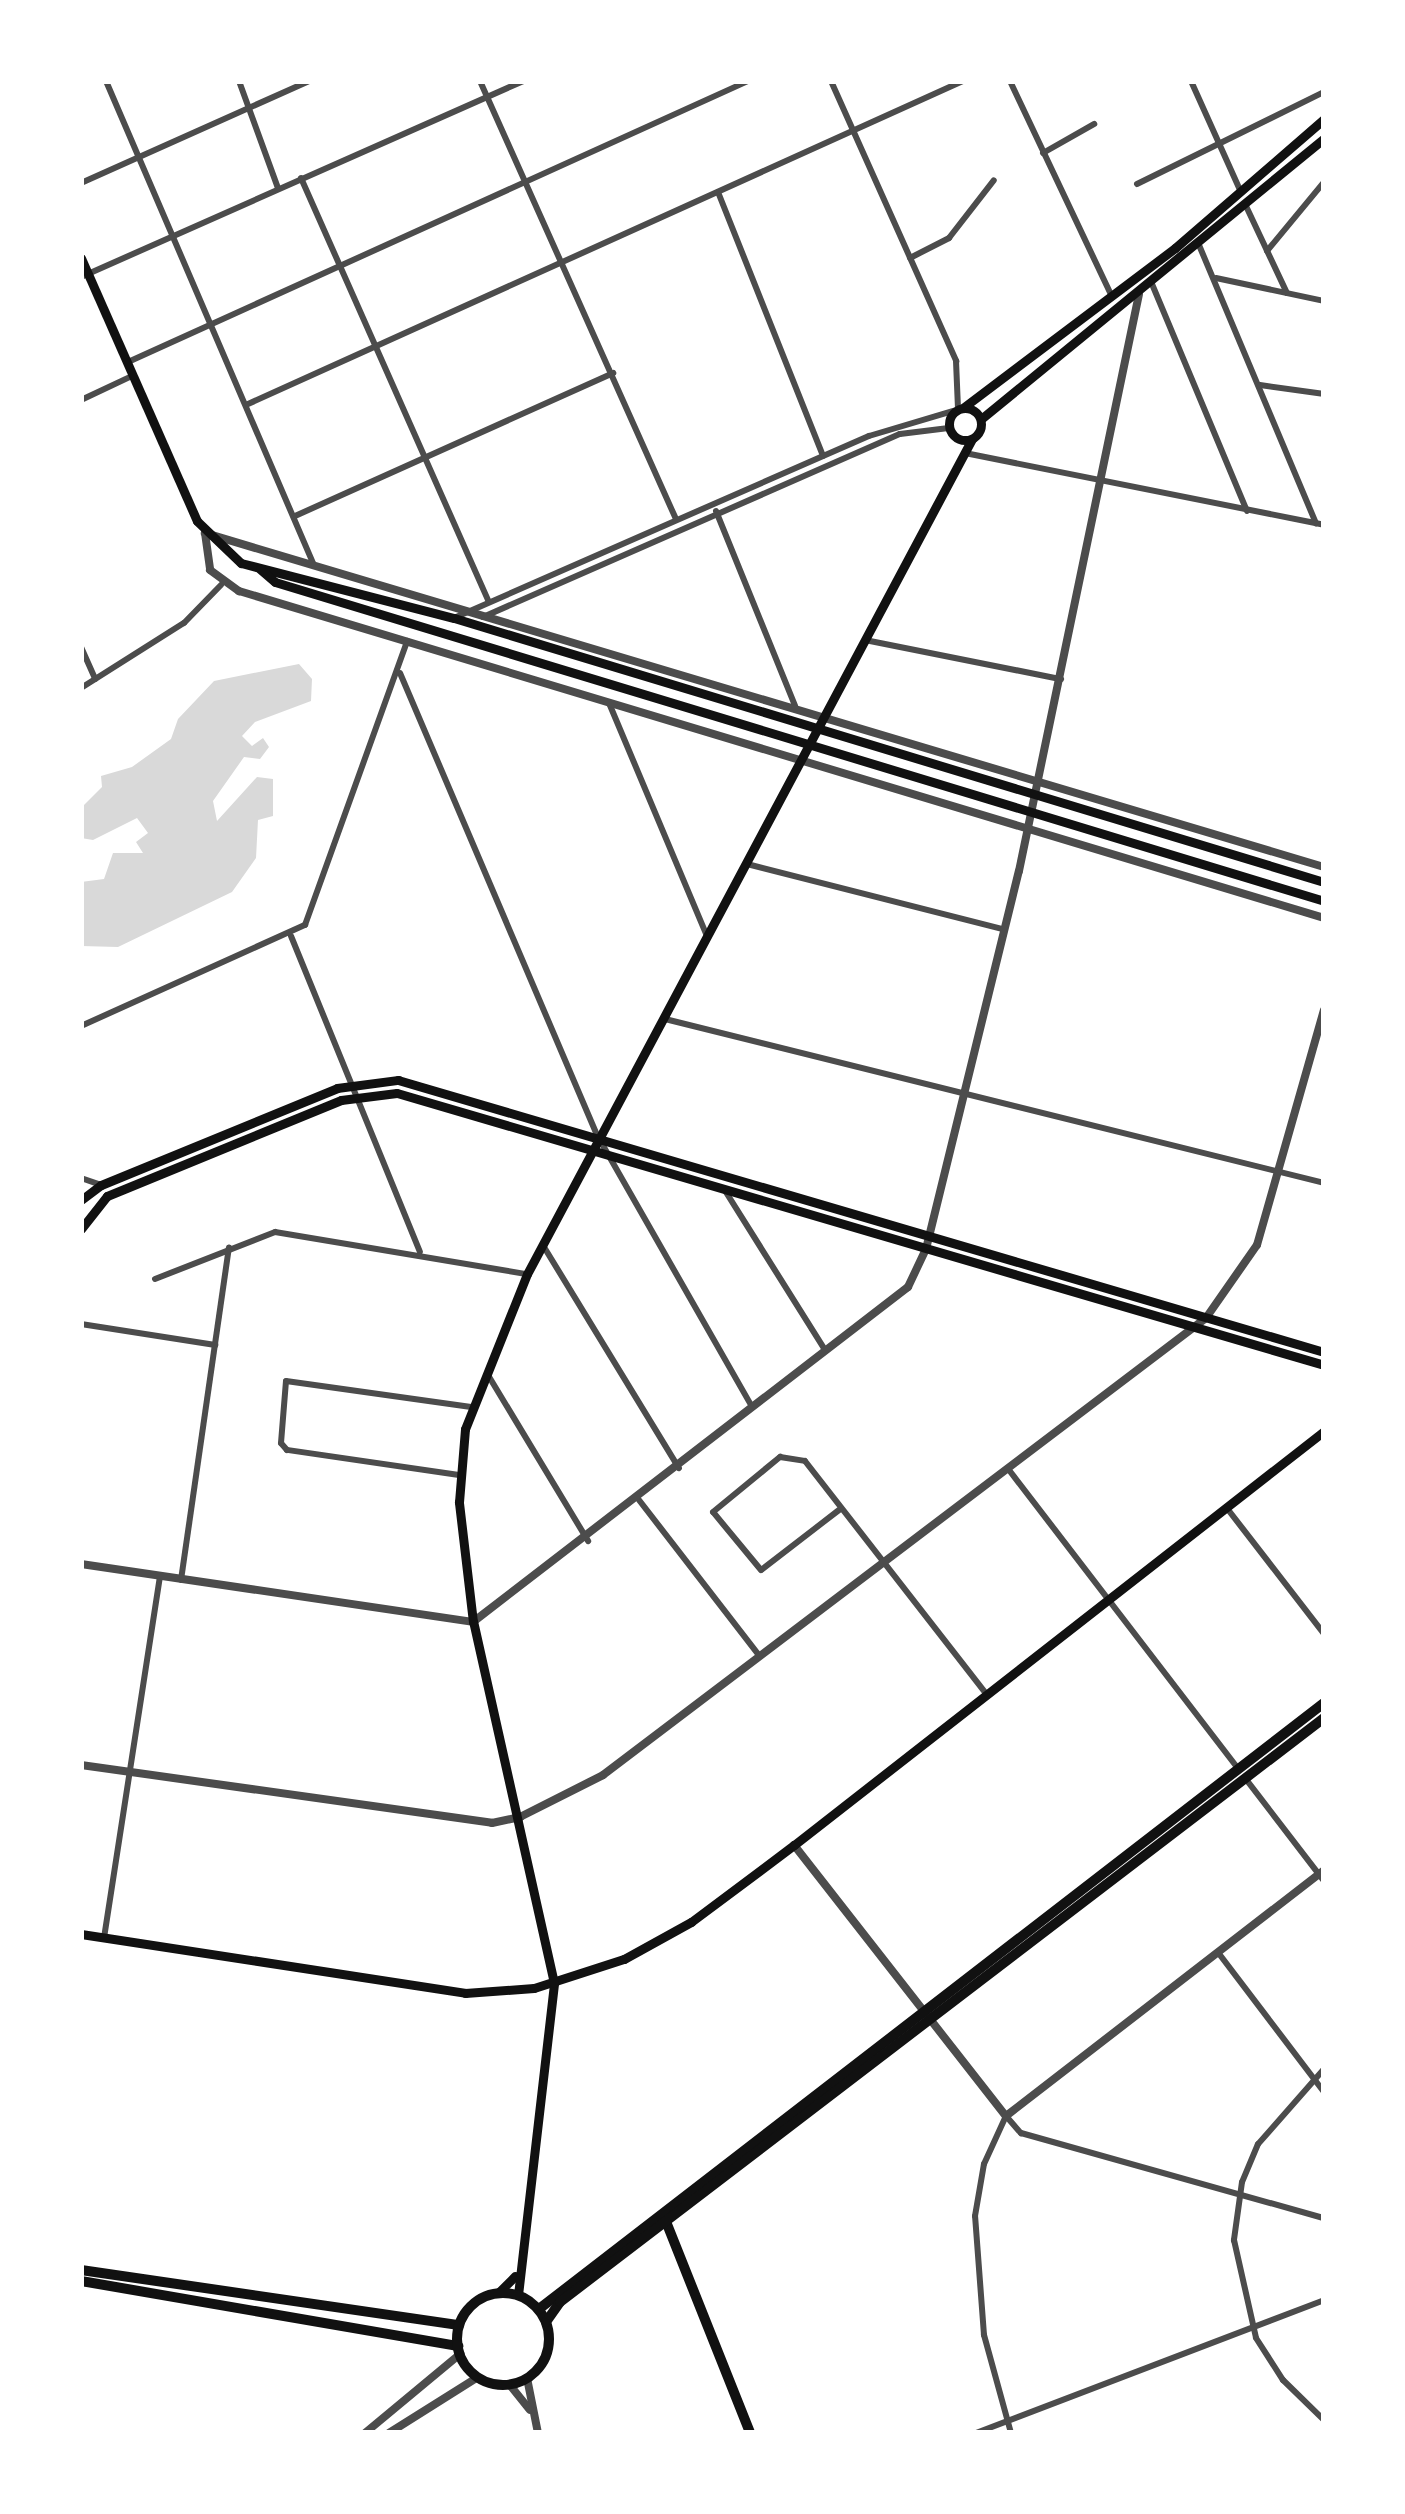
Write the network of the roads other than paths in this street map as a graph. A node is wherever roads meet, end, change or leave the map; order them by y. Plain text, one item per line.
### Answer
1 (106, 81) edge
2 (239, 81) edge
3 (309, 81) edge
4 (481, 81) edge
5 (523, 81) edge
6 (748, 81) edge
7 (831, 81) edge
8 (963, 81) edge
9 (1010, 81) edge
10 (1191, 81) edge
11 (1324, 92) edge
12 (489, 96) junction
13 (249, 108) junction
14 (1324, 119) edge
15 (1094, 124) dead end
16 (854, 130) junction
17 (1324, 138) edge
18 (1219, 145) junction
19 (1043, 153) junction
20 (140, 156) junction
21 (301, 178) junction
22 (530, 179) junction
23 (994, 180) dead end
24 (1324, 182) edge
25 (81, 183) edge
26 (1137, 184) dead end
27 (278, 188) junction
28 (718, 192) junction
29 (1241, 192) junction
30 (1246, 206) junction
31 (174, 235) junction
32 (1199, 245) junction
33 (1267, 251) junction
34 (81, 258) edge
35 (910, 258) junction
36 (567, 260) junction
37 (338, 263) junction
38 (84, 275) edge
39 (1215, 278) junction
40 (1152, 284) junction
41 (1287, 292) junction
42 (1138, 295) junction
43 (1112, 297) junction
44 (1324, 302) edge
45 (211, 321) junction
46 (375, 350) junction
47 (127, 363) junction
48 (613, 373) junction
49 (133, 376) junction
50 (1259, 385) junction
51 (1324, 394) edge
52 (81, 400) edge
53 (248, 404) junction
54 (959, 409) junction
55 (981, 419) junction
56 (952, 433) junction
57 (972, 439) junction
58 (964, 453) junction
59 (823, 456) junction
60 (421, 460) junction
61 (955, 466) junction
62 (1102, 484) junction
63 (716, 511) junction
64 (1247, 511) junction
65 (295, 516) junction
66 (675, 517) junction
67 (1320, 524) edge
68 (205, 533) junction
69 (313, 562) junction
70 (258, 568) junction
71 (221, 585) junction
72 (488, 601) junction
73 (469, 611) junction
74 (484, 616) junction
75 (454, 618) junction
76 (470, 625) junction
77 (407, 640) junction
78 (865, 640) junction
79 (81, 646) edge
80 (400, 673) junction
81 (95, 679) junction
82 (1060, 679) junction
83 (81, 688) edge
84 (608, 699) junction
85 (795, 706) junction
86 (824, 716) junction
87 (815, 731) junction
88 (802, 753) junction
89 (1037, 788) junction
90 (1031, 816) junction
91 (1028, 829) junction
92 (747, 864) junction
93 (1324, 867) edge
94 (1324, 882) edge
95 (1324, 902) edge
96 (1324, 917) edge
97 (1005, 929) junction
98 (291, 936) junction
99 (707, 938) junction
100 (1324, 1010) edge
101 (665, 1019) junction
102 (81, 1026) edge
103 (353, 1083) junction
104 (358, 1096) junction
105 (964, 1096) junction
106 (601, 1144) junction
107 (1282, 1171) junction
108 (81, 1178) edge
109 (1324, 1184) edge
110 (100, 1185) junction
111 (724, 1190) junction
112 (81, 1202) edge
113 (93, 1206) junction
114 (81, 1229) edge
115 (929, 1234) junction
116 (229, 1247) junction
117 (544, 1247) junction
118 (926, 1249) junction
119 (419, 1252) junction
120 (527, 1274) junction
121 (154, 1279) dead end
122 (1206, 1318) junction
123 (81, 1324) edge
124 (1196, 1328) junction
125 (215, 1345) junction
126 (1324, 1352) edge
127 (827, 1353) junction
128 (1324, 1366) edge
129 (485, 1370) junction
130 (471, 1406) junction
131 (754, 1410) junction
132 (1324, 1431) edge
133 (679, 1468) junction
134 (1009, 1470) junction
135 (459, 1475) junction
136 (639, 1499) junction
137 (1226, 1507) junction
138 (839, 1510) junction
139 (588, 1541) junction
140 (81, 1564) edge
141 (879, 1564) junction
142 (160, 1576) junction
143 (181, 1580) junction
144 (1110, 1600) junction
145 (473, 1622) junction
146 (1324, 1634) edge
147 (758, 1655) junction
148 (987, 1695) junction
149 (1324, 1702) edge
150 (1324, 1718) edge
151 (81, 1765) edge
152 (129, 1772) junction
153 (1242, 1773) junction
154 (520, 1817) junction
155 (794, 1845) junction
156 (1322, 1875) edge
157 (81, 1934) edge
158 (104, 1938) junction
159 (1220, 1955) junction
160 (554, 1983) junction
161 (927, 2016) junction
162 (1324, 2069) edge
163 (1313, 2078) junction
164 (1324, 2092) edge
165 (1006, 2116) junction
166 (1239, 2196) junction
167 (662, 2211) junction
168 (1324, 2218) edge
169 (667, 2224) junction
170 (81, 2270) edge
171 (515, 2276) junction
172 (81, 2281) edge
173 (498, 2293) junction
174 (518, 2295) junction
175 (1324, 2300) edge
176 (539, 2309) junction
177 (546, 2322) junction
178 (459, 2325) junction
179 (1251, 2328) junction
180 (459, 2350) junction
181 (478, 2377) junction
182 (527, 2378) junction
183 (509, 2384) junction
184 (531, 2411) junction
185 (1324, 2420) edge
186 (1007, 2421) junction
187 (365, 2433) edge
188 (389, 2433) edge
189 (538, 2433) edge
190 (750, 2433) edge
191 (976, 2433) edge
192 (1011, 2433) edge

1 - 20 street
2 - 13 street
3 - 13 street
4 - 12 street
5 - 12 street
6 - 22 street
7 - 16 street
8 - 16 street
9 - 19 street
10 - 18 street
11 - 18 street
12 - 21 street
12 - 22 street
13 - 20 street
13 - 27 street
14 - 29 main road
15 - 19 street
16 - 28 street
16 - 35 street
17 - 30 main road
18 - 26 street
18 - 29 street
19 - 43 street
20 - 25 street
20 - 31 street
21 - 27 street
21 - 37 street
22 - 36 street
22 - 37 street
23 - 35 street
24 - 33 street
27 - 31 street
28 - 36 street
28 - 59 street
29 - 43 main road
30 - 32 main road
30 - 33 street
31 - 38 street
31 - 45 street
32 - 39 street
32 - 40 main road
33 - 41 street
34 - 38 main road
35 - 54 street
36 - 46 street
36 - 48 street
37 - 45 street
37 - 46 street
38 - 47 main road
39 - 41 street
39 - 50 street
40 - 42 main road
40 - 64 street
41 - 44 street
42 - 55 main road
42 - 62 street
43 - 54 main road
45 - 47 street
45 - 53 street
46 - 53 street
46 - 60 street
47 - 49 main road
48 - 60 street
48 - 66 street
49 - 52 street
49 - 68 main road
50 - 51 street
50 - 67 street
53 - 65 street
54 - 55 main road
54 - 56 main road
54 - 59 street
55 - 57 main road
56 - 57 main road
56 - 61 main road
56 - 63 street
57 - 58 main road
58 - 61 main road
58 - 62 street
59 - 66 street
60 - 65 street
60 - 72 street
61 - 78 main road
62 - 64 street
62 - 82 street
63 - 74 street
63 - 85 street
64 - 67 street
65 - 69 street
66 - 72 street
68 - 69 street
68 - 70 main road
68 - 71 street
69 - 73 street
70 - 75 main road
70 - 88 main road
71 - 77 street
71 - 81 street
72 - 73 street
73 - 74 street
73 - 75 street
74 - 76 street
74 - 85 street
75 - 76 main road
76 - 87 main road
77 - 80 street
77 - 84 street
78 - 82 street
78 - 86 main road
79 - 81 street
80 - 98 street
80 - 106 street
81 - 83 street
82 - 89 street
84 - 88 street
84 - 99 street
85 - 86 street
86 - 87 main road
86 - 89 street
87 - 88 main road
87 - 89 main road
88 - 90 main road
88 - 91 street
88 - 92 main road
89 - 90 street
89 - 93 street
89 - 94 main road
90 - 91 street
90 - 95 main road
91 - 96 street
91 - 97 street
92 - 97 street
92 - 99 main road
97 - 105 street
98 - 102 street
98 - 103 street
99 - 101 main road
100 - 107 street
101 - 105 street
101 - 106 main road
103 - 104 street
103 - 106 main road
103 - 110 main road
104 - 106 main road
104 - 113 main road
104 - 119 street
105 - 107 street
105 - 115 street
106 - 111 main road
106 - 115 main road
106 - 117 main road
106 - 131 street
107 - 109 street
107 - 122 street
108 - 110 street
110 - 112 main road
111 - 118 main road
111 - 127 street
112 - 113 street
113 - 114 main road
115 - 118 street
115 - 122 main road
116 - 119 street
116 - 121 street
116 - 125 street
117 - 120 main road
117 - 133 street
118 - 124 main road
118 - 127 street
119 - 120 street
120 - 129 main road
122 - 124 street
122 - 126 main road
123 - 125 street
124 - 128 main road
124 - 134 street
125 - 143 street
127 - 131 street
129 - 130 main road
129 - 139 street
130 - 135 main road
130 - 135 street
131 - 133 street
132 - 137 main road
133 - 136 street
134 - 141 street
134 - 144 street
135 - 145 main road
136 - 139 street
136 - 147 street
137 - 144 main road
137 - 146 street
138 - 138 street
138 - 141 street
139 - 145 street
140 - 142 street
141 - 147 street
141 - 148 street
142 - 143 street
142 - 152 street
143 - 145 street
144 - 148 main road
144 - 153 street
145 - 154 main road
147 - 154 street
148 - 155 main road
149 - 153 main road
150 - 153 main road
151 - 152 street
152 - 154 street
152 - 158 street
153 - 156 street
153 - 161 main road
154 - 160 main road
155 - 160 main road
155 - 161 street
156 - 159 street
157 - 158 main road
158 - 160 main road
159 - 163 street
159 - 165 street
160 - 171 main road
161 - 165 street
161 - 167 main road
161 - 169 main road
162 - 163 street
163 - 164 street
163 - 166 street
165 - 166 street
165 - 186 street
166 - 168 street
166 - 179 street
167 - 169 main road
167 - 176 main road
169 - 177 main road
169 - 190 main road
170 - 178 main road
171 - 173 main road
171 - 174 main road
172 - 180 main road
173 - 174 main road
173 - 178 main road
174 - 176 main road
175 - 179 street
176 - 177 main road
177 - 182 main road
178 - 180 main road
179 - 185 street
179 - 186 street
180 - 181 main road
180 - 187 street
181 - 183 main road
181 - 188 street
182 - 183 main road
182 - 184 street
183 - 184 street
184 - 189 street
186 - 191 street
186 - 192 street

